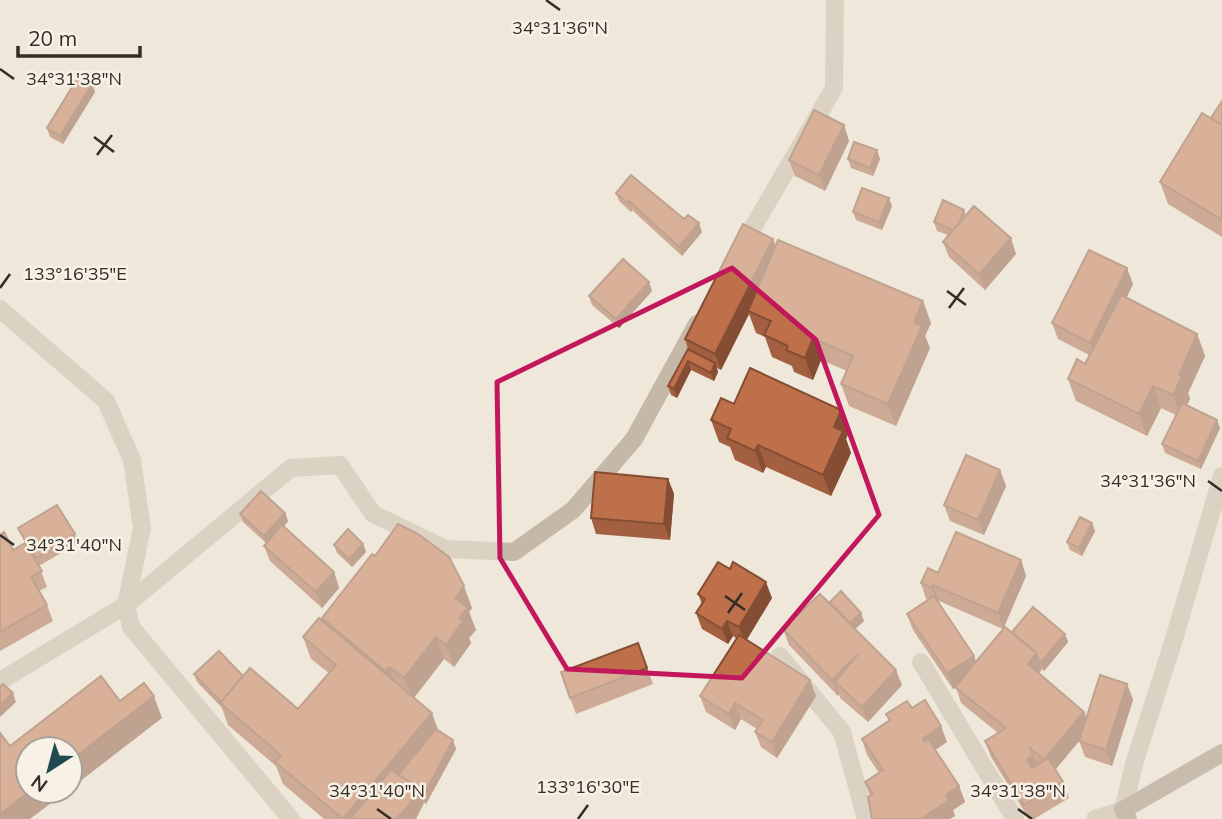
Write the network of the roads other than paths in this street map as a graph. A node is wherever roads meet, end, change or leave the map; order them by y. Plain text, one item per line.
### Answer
1 (835, 0) edge
2 (734, 260) edge
3 (707, 306) edge
4 (0, 309) edge
5 (1222, 476) edge
6 (126, 605) junction
7 (780, 656) dead end
8 (921, 662) dead end
9 (0, 681) edge
10 (1222, 753) edge
11 (1125, 814) edge
12 (291, 819) edge
13 (866, 819) edge
14 (1016, 819) edge
15 (1095, 819) edge

1 - 2 street
3 - 6 street
4 - 6 street
5 - 11 street
6 - 9 street
6 - 12 street
7 - 13 street
8 - 14 street
10 - 11 main road
11 - 15 street

